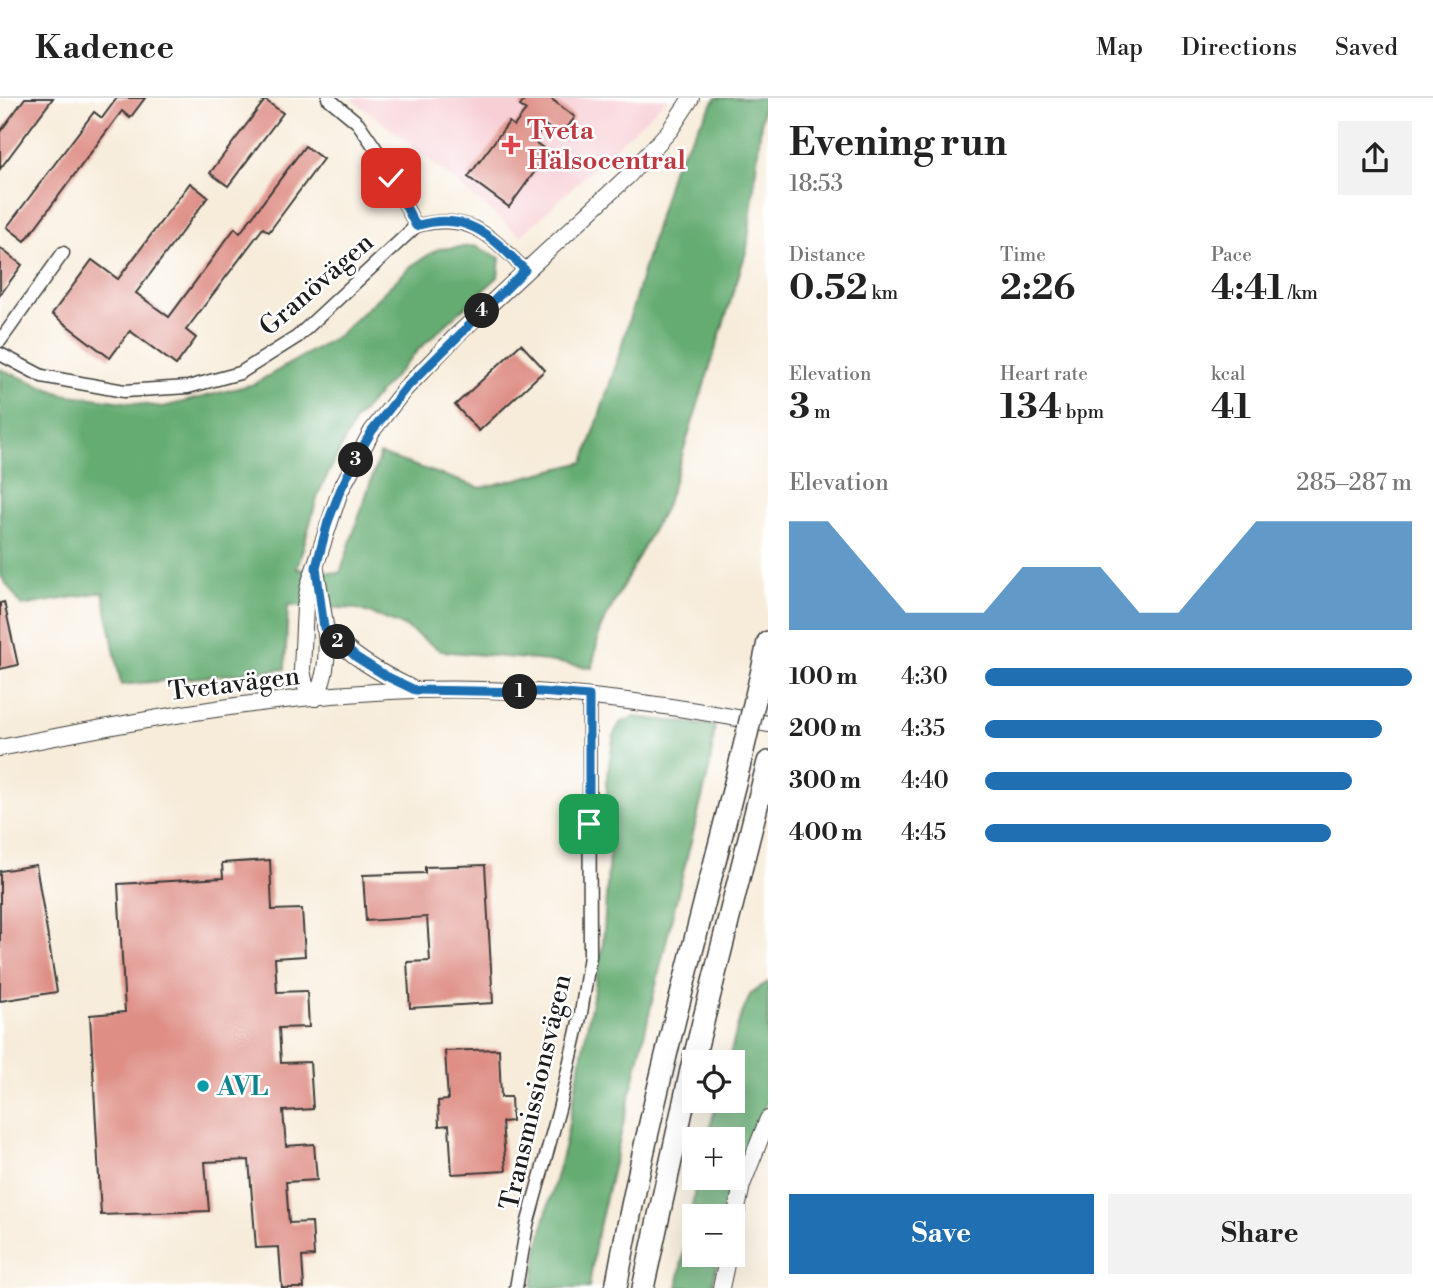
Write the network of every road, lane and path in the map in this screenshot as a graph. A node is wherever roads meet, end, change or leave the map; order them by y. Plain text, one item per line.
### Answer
1 (328, 98) edge
2 (691, 98) edge
3 (416, 226) junction
4 (64, 253) dead end
5 (525, 270) junction
6 (0, 341) edge
7 (0, 354) edge
8 (316, 567) junction
9 (324, 628) junction
10 (768, 642) edge
11 (415, 690) junction
12 (589, 696) junction
13 (315, 698) junction
14 (768, 724) edge
15 (0, 748) edge
16 (767, 764) edge
17 (768, 1119) edge
18 (738, 1204) edge
19 (725, 1267) edge
20 (516, 1288) edge
21 (616, 1288) edge
22 (643, 1288) edge
23 (721, 1288) edge

1 - 3 street
2 - 5 main road
3 - 5 street
3 - 7 street, Granövägen
4 - 6 street
5 - 8 main road
8 - 9 main road
8 - 13 main road
9 - 11 main road
9 - 13 main road
10 - 21 highway, bridge
11 - 12 main road, Tvetavägen
11 - 13 main road, Tvetavägen
12 - 14 main road, Tvetavägen
12 - 20 street, Transmissionsvägen
13 - 15 main road, Tvetavägen
16 - 22 highway
17 - 18 main road
19 - 23 main road

